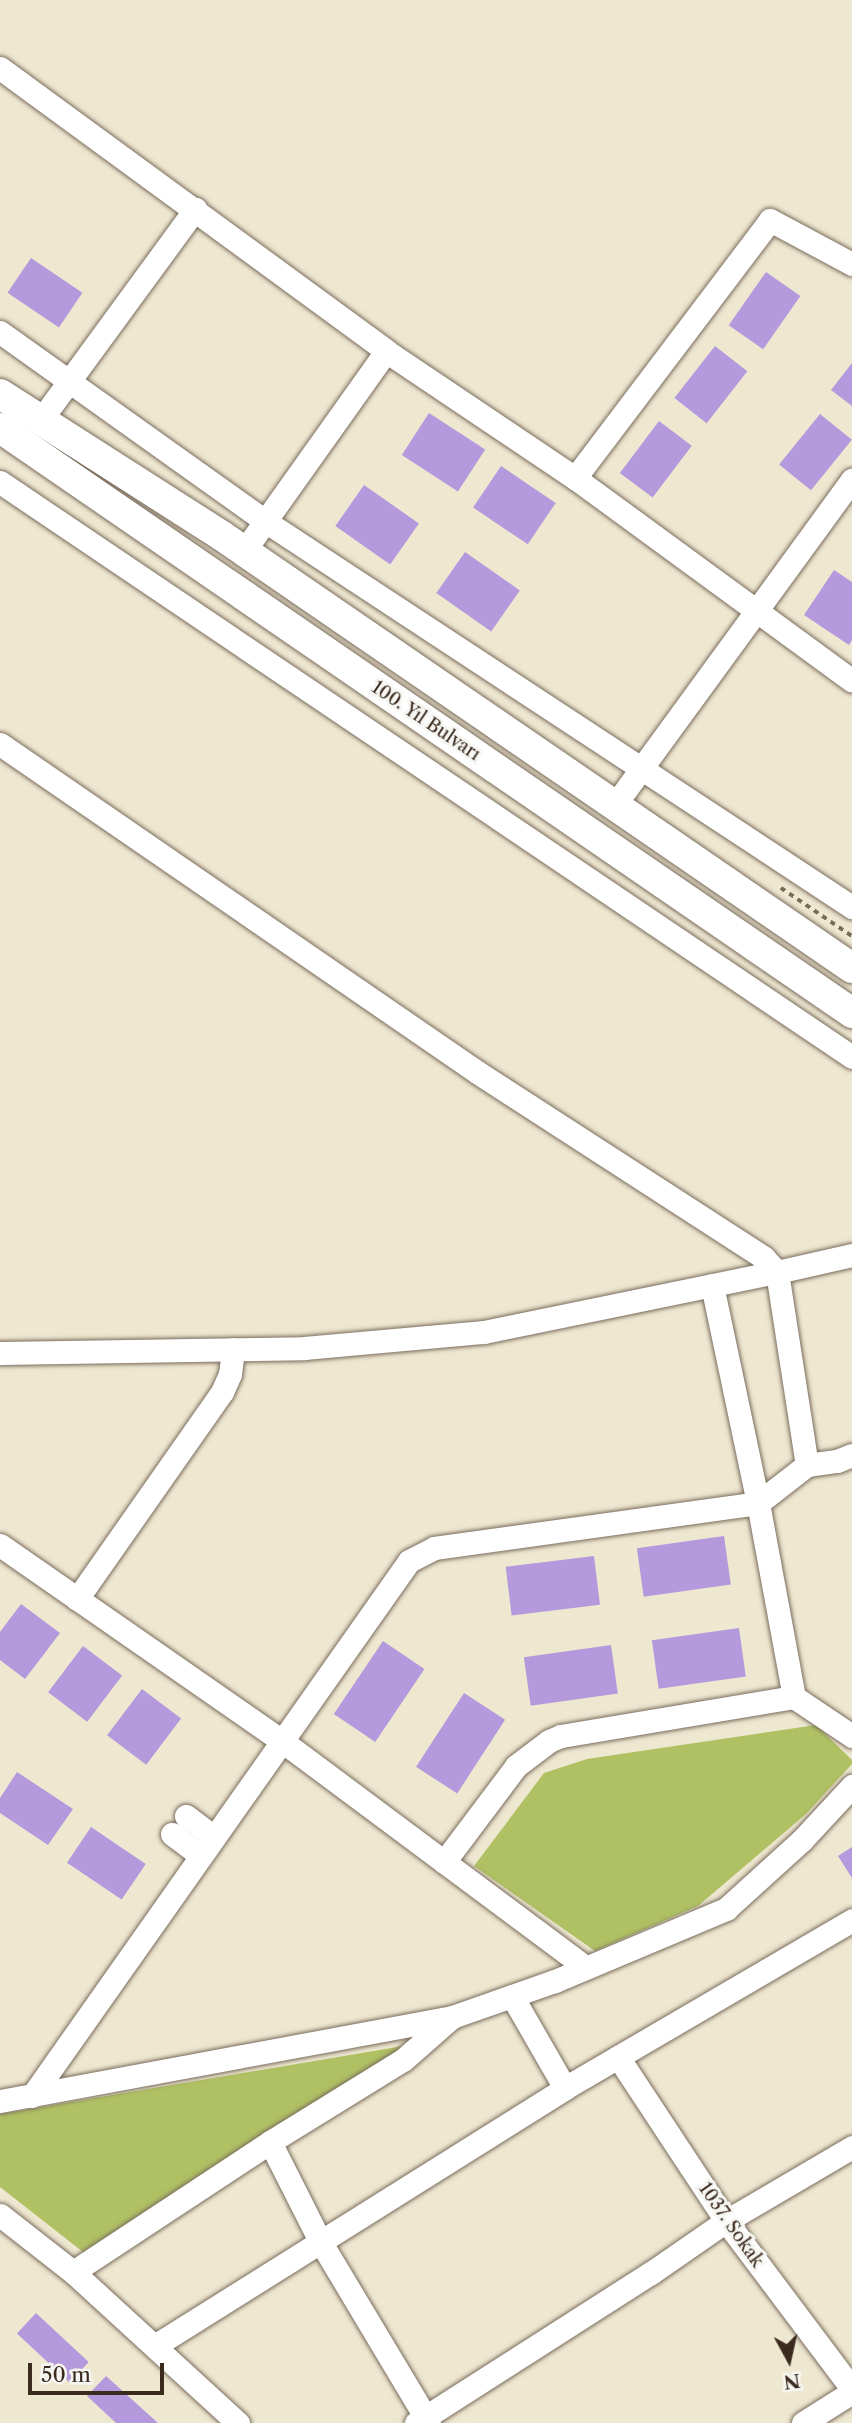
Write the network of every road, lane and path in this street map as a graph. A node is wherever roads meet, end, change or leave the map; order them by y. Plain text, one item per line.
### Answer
1 (0, 68) edge
2 (195, 209) junction
3 (852, 264) edge
4 (0, 332) edge
5 (386, 351) junction
6 (70, 379) junction
7 (0, 394) edge
8 (40, 421) junction
9 (0, 428) edge
10 (575, 478) junction
11 (852, 480) edge
12 (0, 482) edge
13 (265, 521) junction
14 (244, 551) junction
15 (758, 612) junction
16 (852, 681) edge
17 (0, 744) edge
18 (640, 770) junction
19 (614, 806) junction
20 (852, 907) edge
21 (852, 968) edge
22 (852, 1013) edge
23 (852, 1057) edge
24 (852, 1255) edge
25 (777, 1272) junction
26 (712, 1285) junction
27 (233, 1349) junction
28 (0, 1353) edge
29 (852, 1455) edge
30 (807, 1465) junction
31 (758, 1503) junction
32 (0, 1545) edge
33 (77, 1598) junction
34 (794, 1697) junction
35 (852, 1736) edge
36 (282, 1741) junction
37 (852, 1786) edge
38 (186, 1816) dead end
39 (172, 1835) dead end
40 (208, 1847) junction
41 (444, 1862) junction
42 (852, 1920) edge
43 (585, 1967) junction
44 (512, 1996) junction
45 (452, 2017) junction
46 (618, 2057) junction
47 (565, 2088) junction
48 (32, 2096) junction
49 (0, 2101) edge
50 (270, 2142) junction
51 (852, 2147) edge
52 (0, 2215) edge
53 (726, 2221) junction
54 (320, 2241) junction
55 (73, 2272) junction
56 (156, 2345) junction
57 (852, 2390) edge
58 (424, 2421) edge
59 (238, 2423) edge
60 (803, 2423) edge

1 - 2 street
2 - 5 street
2 - 6 street
3 - 10 street
4 - 6 street
5 - 10 street
5 - 13 street
6 - 8 street
6 - 13 street
7 - 8 main road, 100. Yıl Bulvarı
8 - 14 main road, 100. Yıl Bulvarı
9 - 22 main road, 100. Yıl Bulvarı
10 - 15 street
11 - 15 street
12 - 23 street
13 - 14 street
13 - 18 street
14 - 19 main road, 100. Yıl Bulvarı
15 - 16 street
15 - 18 street
17 - 25 street
18 - 19 street
18 - 20 street
19 - 21 main road, 100. Yıl Bulvarı
24 - 25 street
25 - 26 street
25 - 30 street
26 - 27 street
26 - 31 street
27 - 28 street
27 - 33 street
29 - 30 street
30 - 31 street
31 - 34 street
31 - 36 street
32 - 33 street
33 - 36 street
34 - 35 street
34 - 41 street
36 - 40 street
36 - 41 street
37 - 43 street
38 - 40 street
39 - 40 street
40 - 48 street
41 - 43 street
42 - 46 street
43 - 44 street
44 - 45 street
44 - 47 street
45 - 48 street
45 - 50 street
46 - 47 street
46 - 53 street, 1037. Sokak
47 - 54 street
48 - 49 street
50 - 54 street
50 - 55 street
51 - 53 street
52 - 55 street
53 - 57 street, 1037. Sokak
53 - 58 street
54 - 56 street
54 - 58 street
55 - 56 street
56 - 59 street
57 - 60 street

